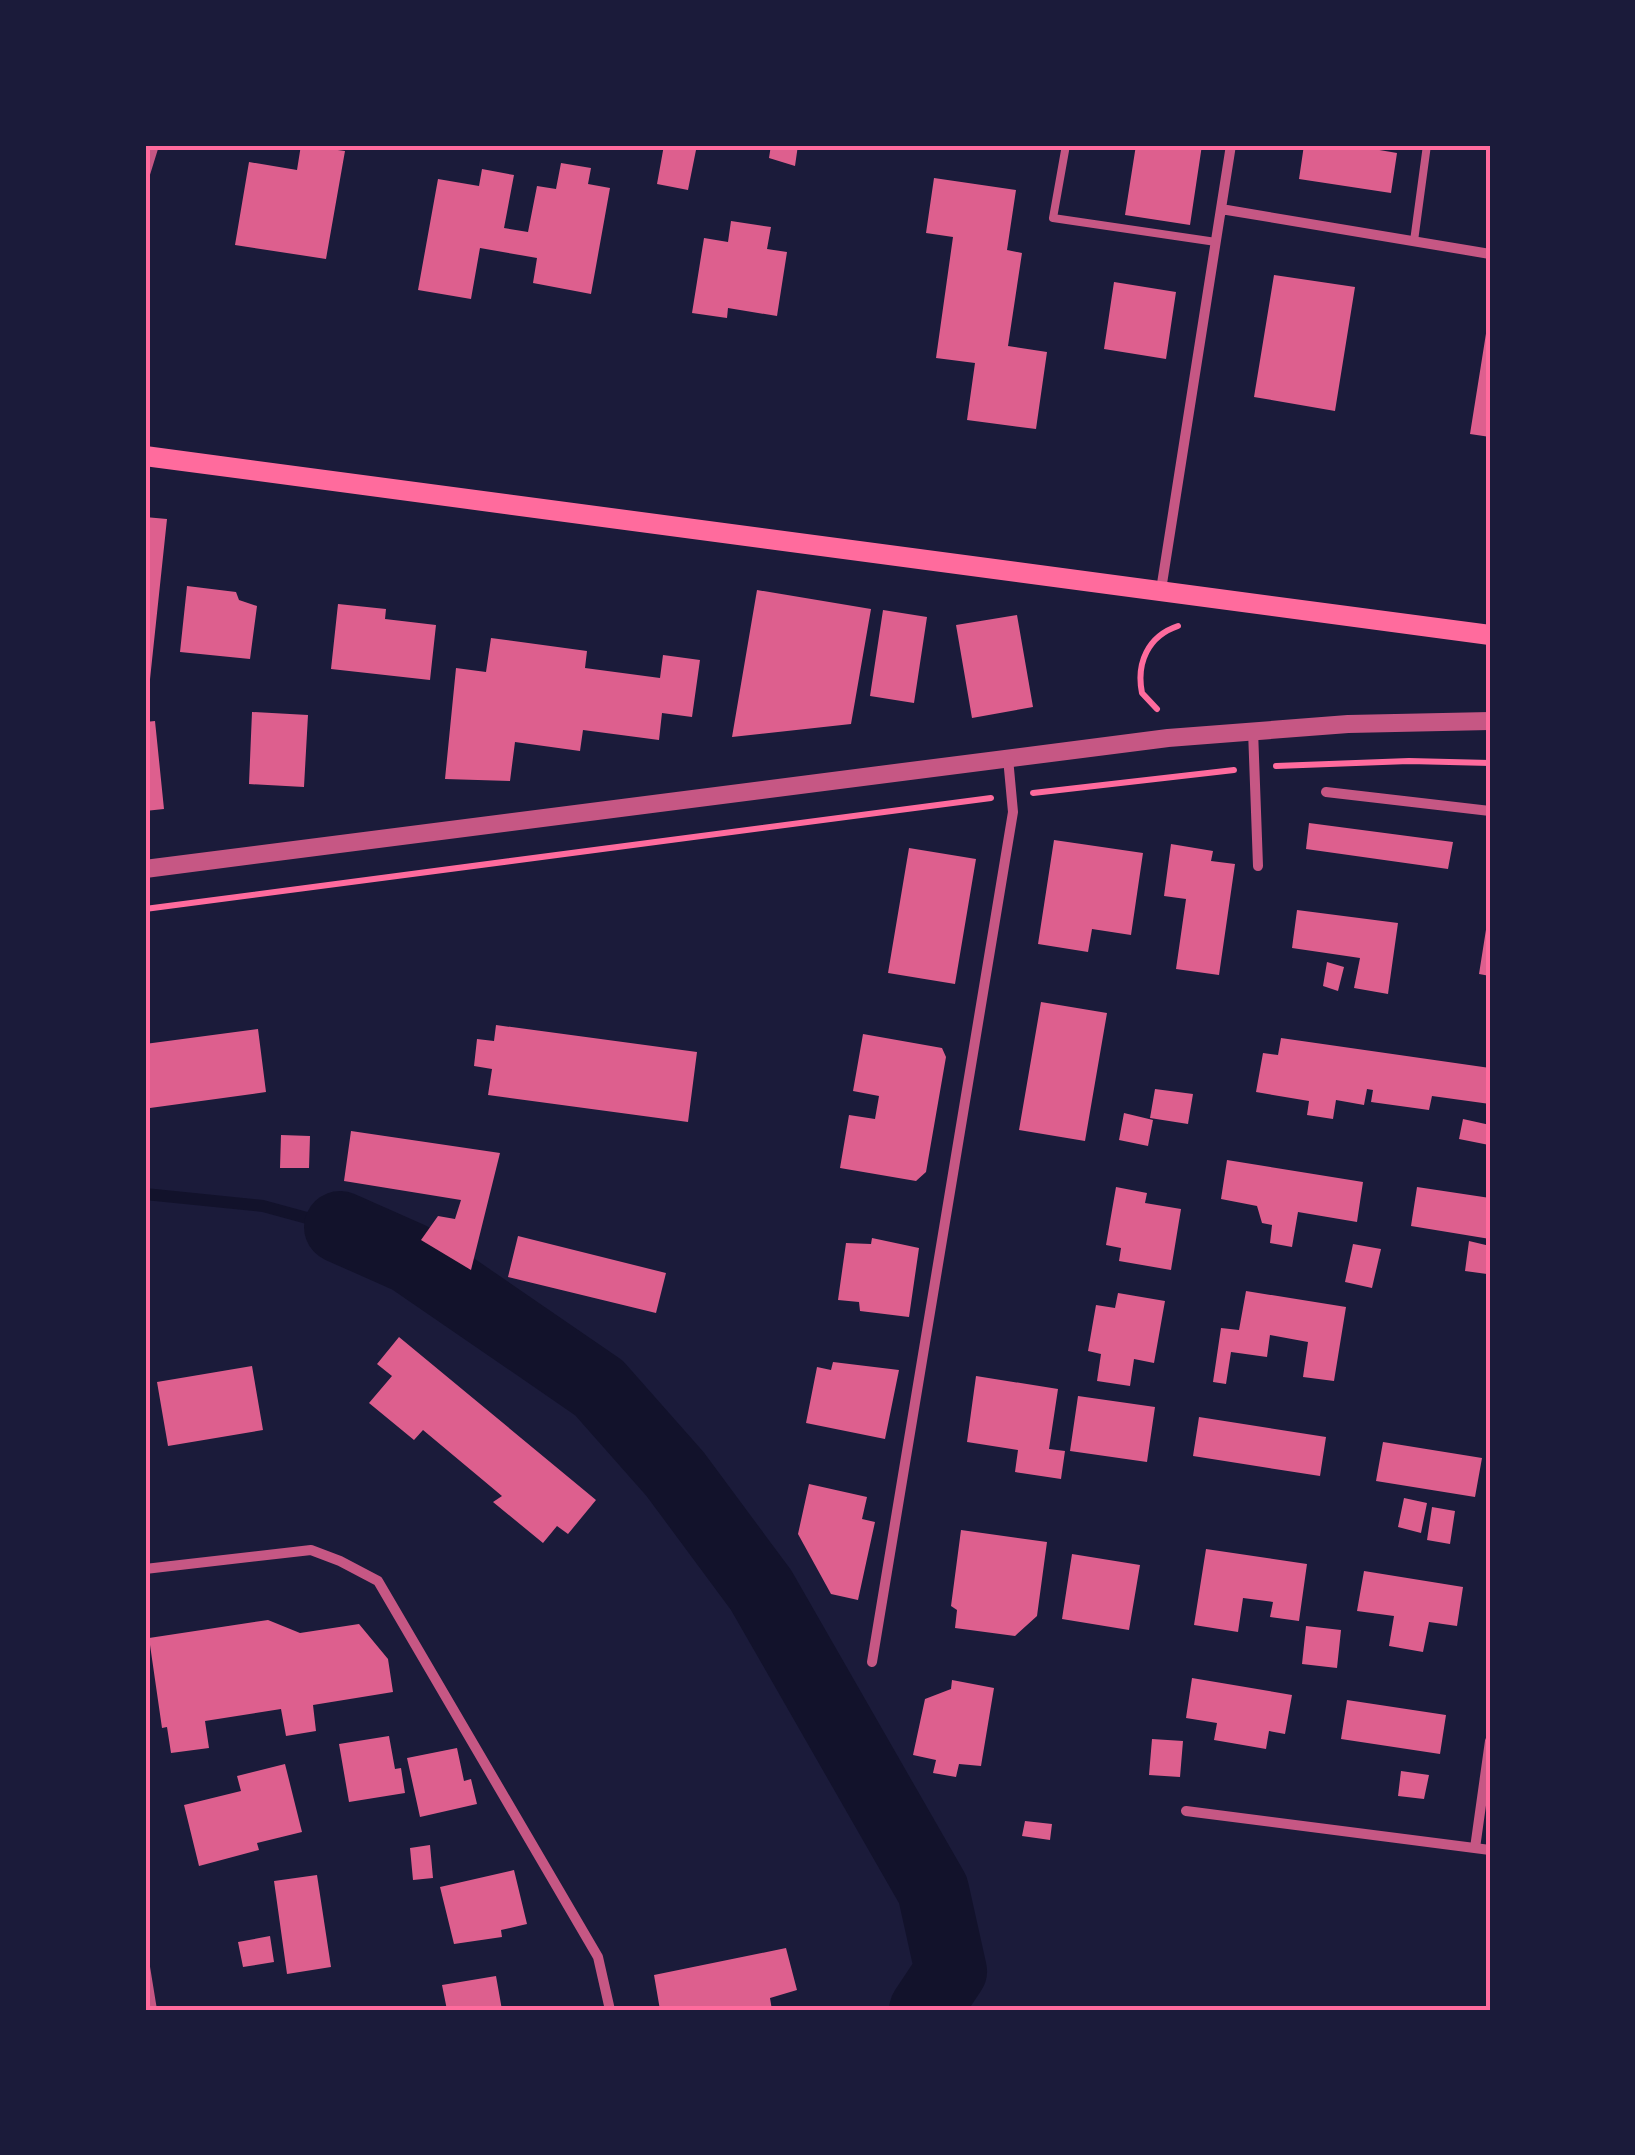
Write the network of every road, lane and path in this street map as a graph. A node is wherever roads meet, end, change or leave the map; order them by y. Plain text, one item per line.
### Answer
1 (154, 145) edge
2 (1066, 145) edge
3 (1231, 145) edge
4 (1427, 145) edge
5 (145, 174) edge
6 (1220, 209) junction
7 (1414, 241) junction
8 (1216, 242) junction
9 (1490, 254) edge
10 (145, 456) edge
11 (1161, 590) junction
12 (1183, 625) dead end
13 (1490, 636) edge
14 (1166, 717) dead end
15 (1490, 721) edge
16 (1252, 730) junction
17 (1008, 758) junction
18 (1490, 763) edge
19 (1255, 767) junction
20 (1326, 792) dead end
21 (1014, 795) junction
22 (1490, 812) edge
23 (1258, 866) dead end
24 (145, 869) edge
25 (145, 909) edge
26 (145, 1570) edge
27 (872, 1662) dead end
28 (1490, 1742) edge
29 (1186, 1810) dead end
30 (1475, 1848) junction
31 (1490, 1850) edge
32 (145, 1967) edge
33 (152, 2010) edge
34 (610, 2010) edge

1 - 5 street
2 - 8 lane
3 - 6 street
4 - 7 lane
6 - 7 street
6 - 8 street
7 - 9 street
8 - 11 street
10 - 11 main road
11 - 13 main road
12 - 14 path
15 - 16 street
16 - 17 street
16 - 19 street
17 - 21 street
17 - 24 street
18 - 19 path
19 - 21 path
19 - 23 street
20 - 22 street
21 - 25 path
21 - 27 street
26 - 34 street
28 - 30 street
29 - 30 street
30 - 31 street
32 - 33 street

